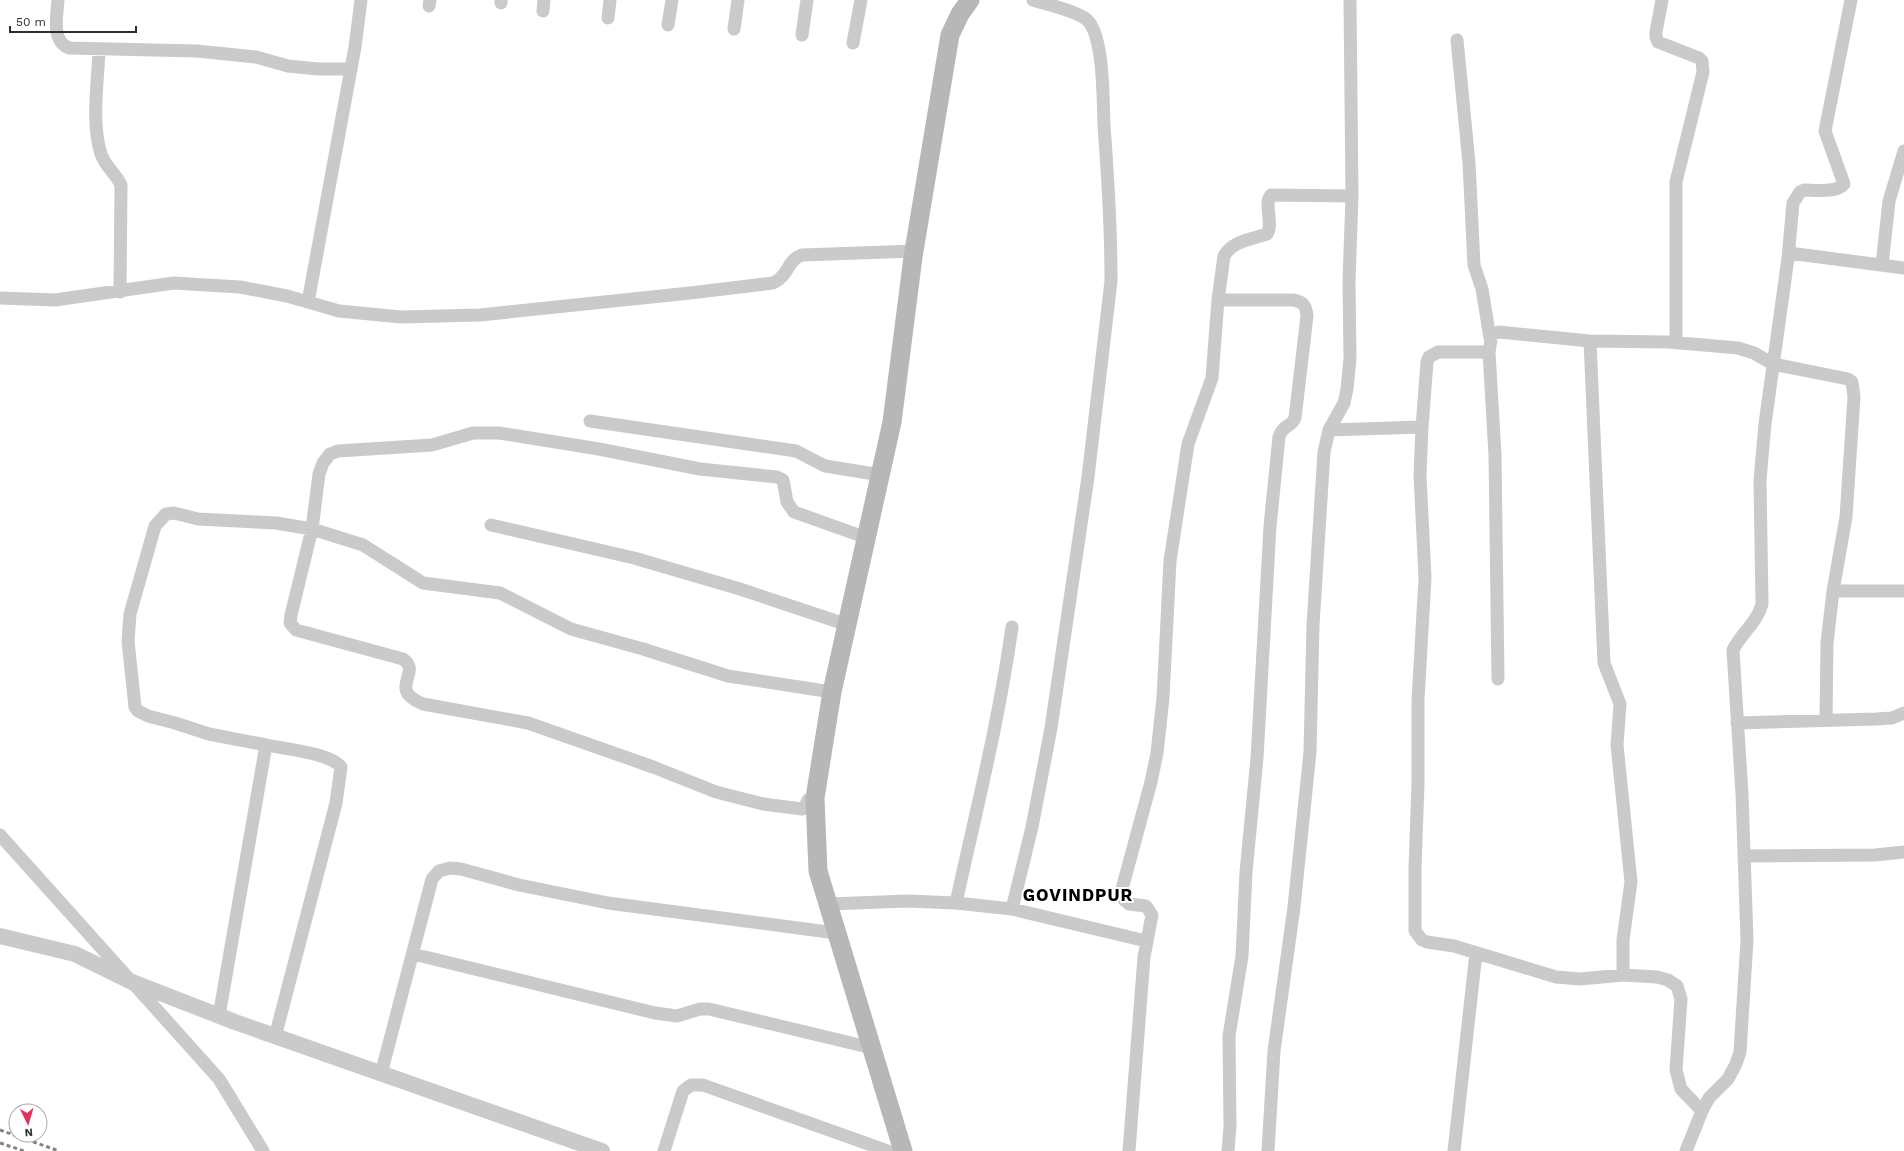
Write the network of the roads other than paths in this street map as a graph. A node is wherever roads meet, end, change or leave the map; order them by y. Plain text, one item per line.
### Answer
1 (58, 0) edge
2 (361, 0) edge
3 (610, 0) edge
4 (672, 0) edge
5 (738, 0) edge
6 (807, 0) edge
7 (861, 0) edge
8 (970, 0) edge
9 (1033, 0) edge
10 (1350, 0) edge
11 (1662, 0) edge
12 (1851, 0) edge
13 (608, 18) dead end
14 (668, 25) dead end
15 (734, 29) dead end
16 (802, 35) dead end
17 (1457, 40) dead end
18 (853, 43) dead end
19 (99, 49) junction
20 (351, 69) junction
21 (1904, 151) edge
22 (1352, 196) junction
23 (915, 251) junction
24 (1789, 253) junction
25 (1882, 265) junction
26 (1904, 268) edge
27 (120, 292) junction
28 (0, 298) edge
29 (1218, 300) junction
30 (308, 302) junction
31 (1490, 338) junction
32 (1590, 340) junction
33 (1676, 342) junction
34 (1489, 352) junction
35 (1773, 364) junction
36 (590, 421) dead end
37 (1422, 427) junction
38 (1329, 430) junction
39 (881, 475) junction
40 (491, 525) dead end
41 (312, 529) junction
42 (867, 538) junction
43 (1904, 590) edge
44 (1833, 591) junction
45 (848, 625) junction
46 (1012, 627) dead end
47 (1498, 679) dead end
48 (832, 692) junction
49 (1904, 714) edge
50 (1826, 720) junction
51 (1737, 723) junction
52 (266, 745) junction
53 (814, 798) junction
54 (0, 835) edge
55 (1904, 852) edge
56 (1744, 856) junction
57 (956, 903) junction
58 (828, 904) junction
59 (1012, 909) junction
60 (836, 933) junction
61 (0, 936) edge
62 (1146, 941) junction
63 (1476, 953) junction
64 (413, 954) junction
65 (1623, 975) junction
66 (132, 982) junction
67 (219, 1016) junction
68 (275, 1036) junction
69 (872, 1048) junction
70 (381, 1074) junction
71 (1702, 1111) junction
72 (263, 1151) edge
73 (602, 1151) edge
74 (664, 1151) edge
75 (888, 1151) edge
76 (903, 1151) edge
77 (1129, 1151) edge
78 (1228, 1151) edge
79 (1268, 1151) edge
80 (1454, 1151) edge
81 (1686, 1151) edge

1 - 19 street
2 - 20 street
3 - 13 street
4 - 14 street
5 - 15 street
6 - 16 street
7 - 18 street
8 - 23 main road
9 - 59 street
10 - 22 street
11 - 33 street
12 - 24 street
17 - 31 street
19 - 20 street
19 - 27 street
20 - 30 street
21 - 25 street
22 - 29 street
22 - 38 street
23 - 30 street
23 - 39 main road
24 - 25 street
24 - 35 street
25 - 26 street
27 - 28 street
27 - 30 street
29 - 62 street
29 - 78 street
31 - 32 street
31 - 34 street
32 - 33 street
32 - 65 street
33 - 35 street
34 - 37 street
34 - 47 street
35 - 44 street
35 - 51 street
36 - 39 street
37 - 38 street
37 - 63 street
38 - 79 street
39 - 42 main road
40 - 45 street
41 - 42 street
41 - 48 street
41 - 52 street
41 - 53 street
42 - 45 main road
43 - 44 street
44 - 50 street
45 - 48 main road
46 - 57 street
48 - 53 main road
49 - 50 street
50 - 51 street
51 - 56 street
52 - 67 street
52 - 68 street
53 - 58 main road
54 - 66 street
55 - 56 street
56 - 71 street
57 - 58 street
57 - 59 street
58 - 60 main road
59 - 62 street
60 - 64 street
60 - 69 main road
61 - 66 street
62 - 77 street
63 - 65 street
63 - 80 street
64 - 69 street
64 - 70 street
65 - 71 street
66 - 67 street
66 - 72 street
67 - 68 street
68 - 70 street
69 - 76 main road
70 - 73 street
71 - 81 street
74 - 75 street

